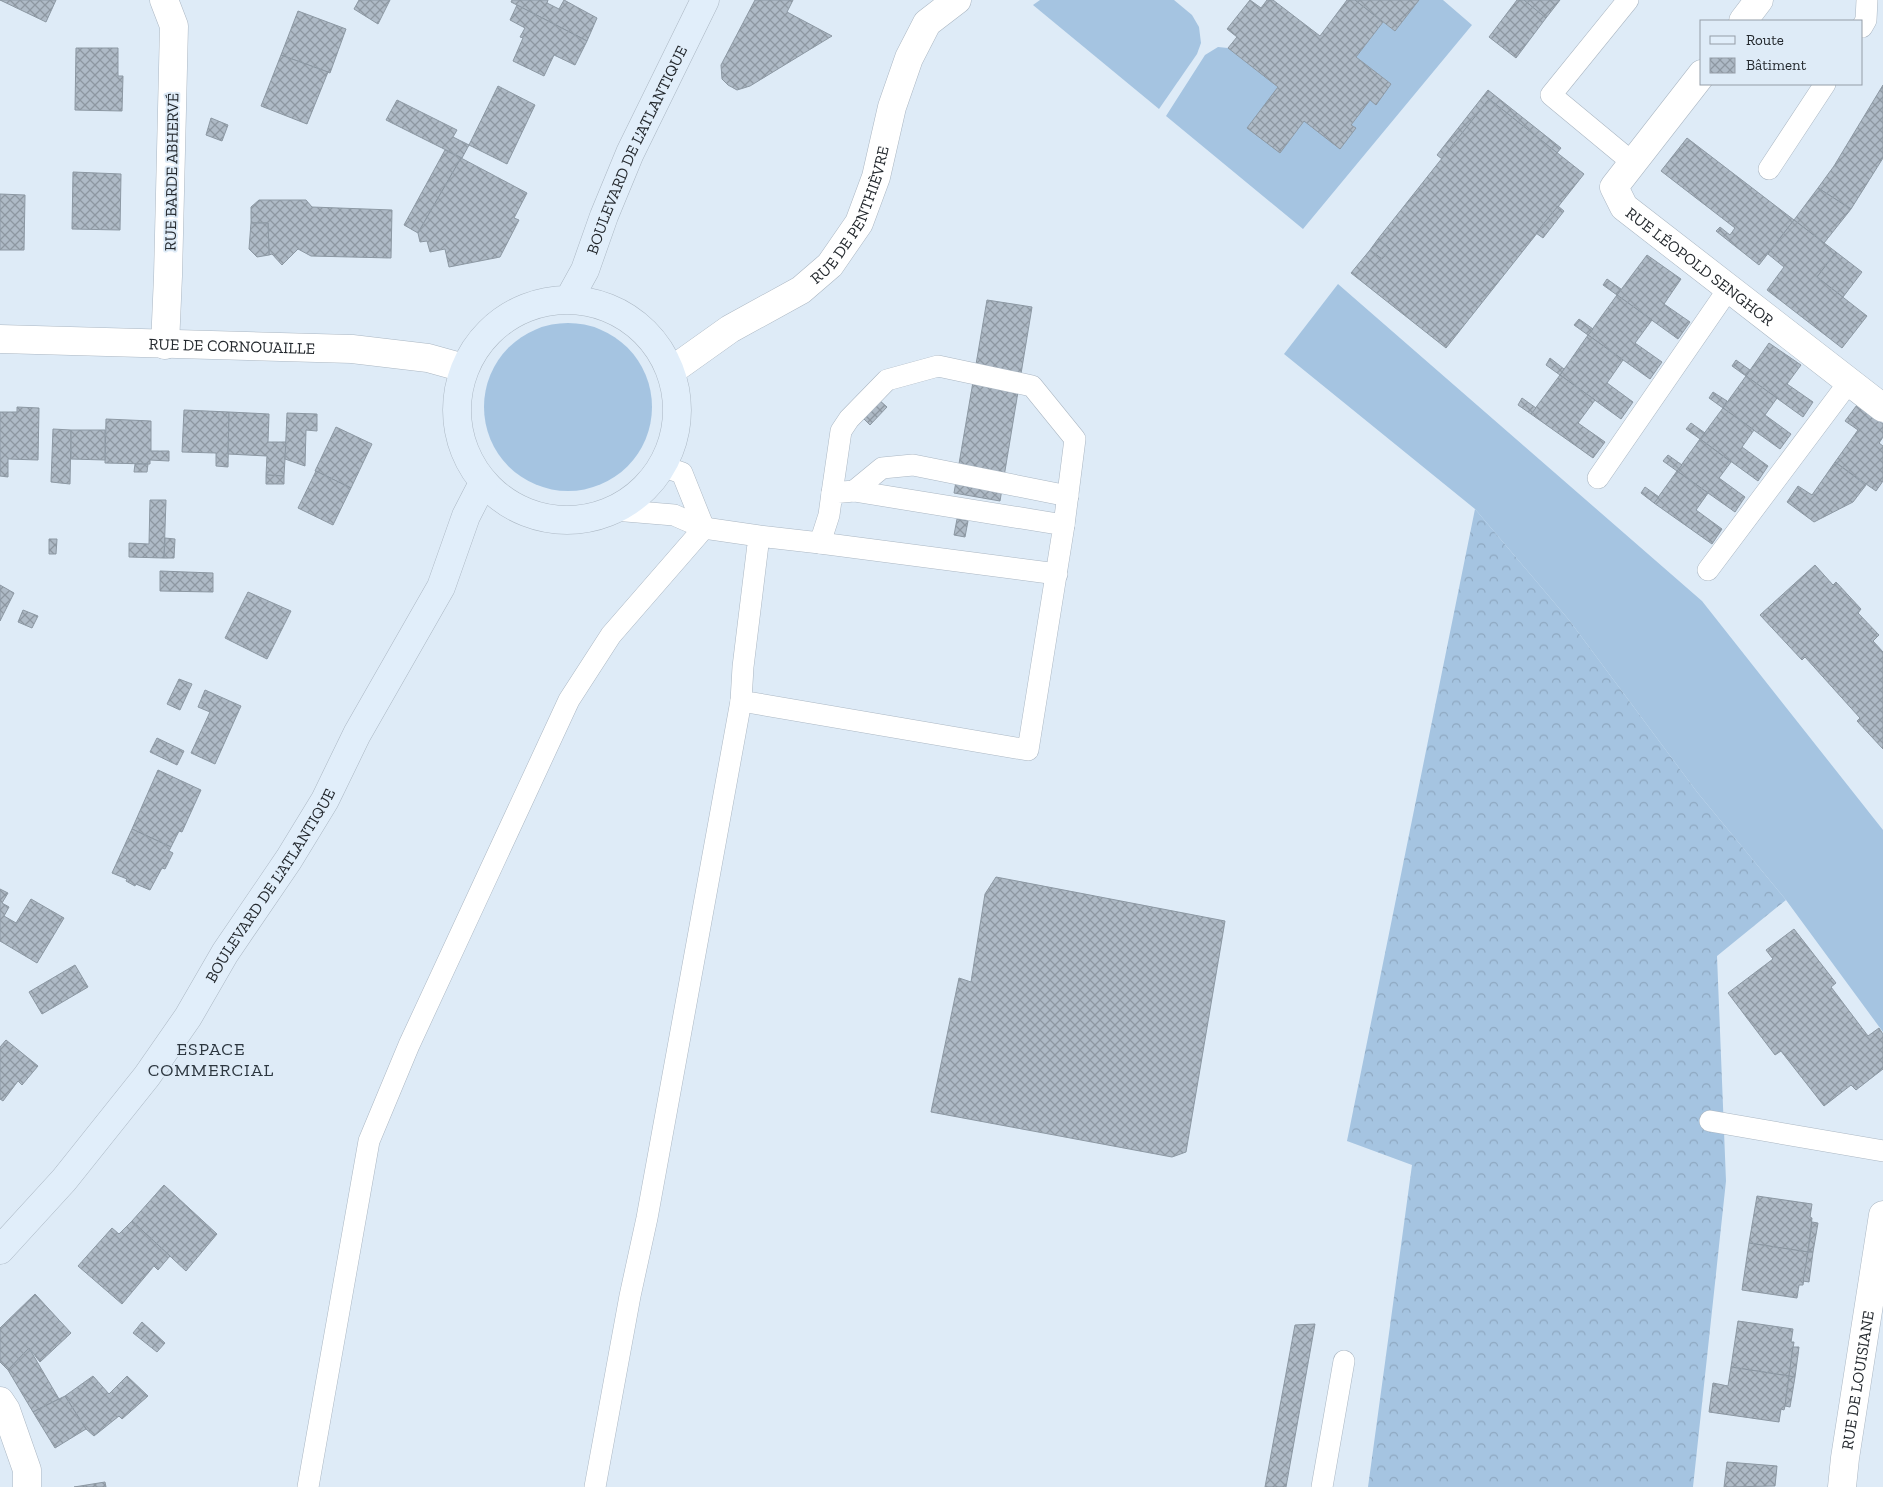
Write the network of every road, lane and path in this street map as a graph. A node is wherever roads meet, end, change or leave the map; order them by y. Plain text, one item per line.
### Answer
1 (164, 0) edge
2 (705, 0) edge
3 (957, 0) edge
4 (1628, 0) edge
5 (1759, 0) edge
6 (1867, 0) edge
7 (1744, 20) edge
8 (1863, 25) edge
9 (1700, 77) edge
10 (1823, 85) edge
11 (1633, 163) junction
12 (1769, 169) dead end
13 (1729, 288) junction
14 (569, 299) junction
15 (0, 339) edge
16 (165, 345) junction
17 (464, 368) junction
18 (671, 371) junction
19 (1849, 382) junction
20 (1883, 408) edge
21 (662, 466) junction
22 (1598, 478) dead end
23 (483, 483) junction
24 (854, 491) junction
25 (832, 493) junction
26 (1068, 496) junction
27 (614, 510) junction
28 (1064, 525) junction
29 (704, 528) junction
30 (759, 536) junction
31 (820, 543) junction
32 (1708, 570) dead end
33 (1057, 574) junction
34 (741, 701) junction
35 (1710, 1121) dead end
36 (1883, 1151) edge
37 (1883, 1215) edge
38 (0, 1250) edge
39 (1344, 1361) dead end
40 (0, 1402) edge
41 (28, 1487) edge
42 (308, 1487) edge
43 (595, 1487) edge
44 (1322, 1487) edge
45 (1842, 1487) edge

1 - 16 street, RUE BARDE ABHERVÉ
2 - 14 main road, BOULEVARD DE L'ATLANTIQUE
3 - 18 street, RUE DE PENTHIÈVRE
4 - 11 lane
5 - 7 street
6 - 8 lane
9 - 11 street, RUE LÉOPOLD SENGHOR
10 - 12 lane
11 - 13 street, RUE LÉOPOLD SENGHOR
13 - 19 street, RUE LÉOPOLD SENGHOR
13 - 22 lane
14 - 17 main road
14 - 18 main road
15 - 16 street, RUE DE CORNOUAILLE
16 - 17 street, RUE DE CORNOUAILLE
17 - 23 main road
18 - 21 main road
19 - 20 street, RUE LÉOPOLD SENGHOR
19 - 32 lane
21 - 27 main road
21 - 29 lane
23 - 27 main road
23 - 38 main road, BOULEVARD DE L'ATLANTIQUE
24 - 25 lane
24 - 26 lane
24 - 28 lane
25 - 26 lane
25 - 31 lane
26 - 28 lane
27 - 29 lane
28 - 33 lane
29 - 30 lane
29 - 42 lane
30 - 31 lane
30 - 34 lane
31 - 33 lane
33 - 34 lane
34 - 43 lane
35 - 36 lane
37 - 45 street, RUE DE LOUISIANE
39 - 44 lane
40 - 41 street

